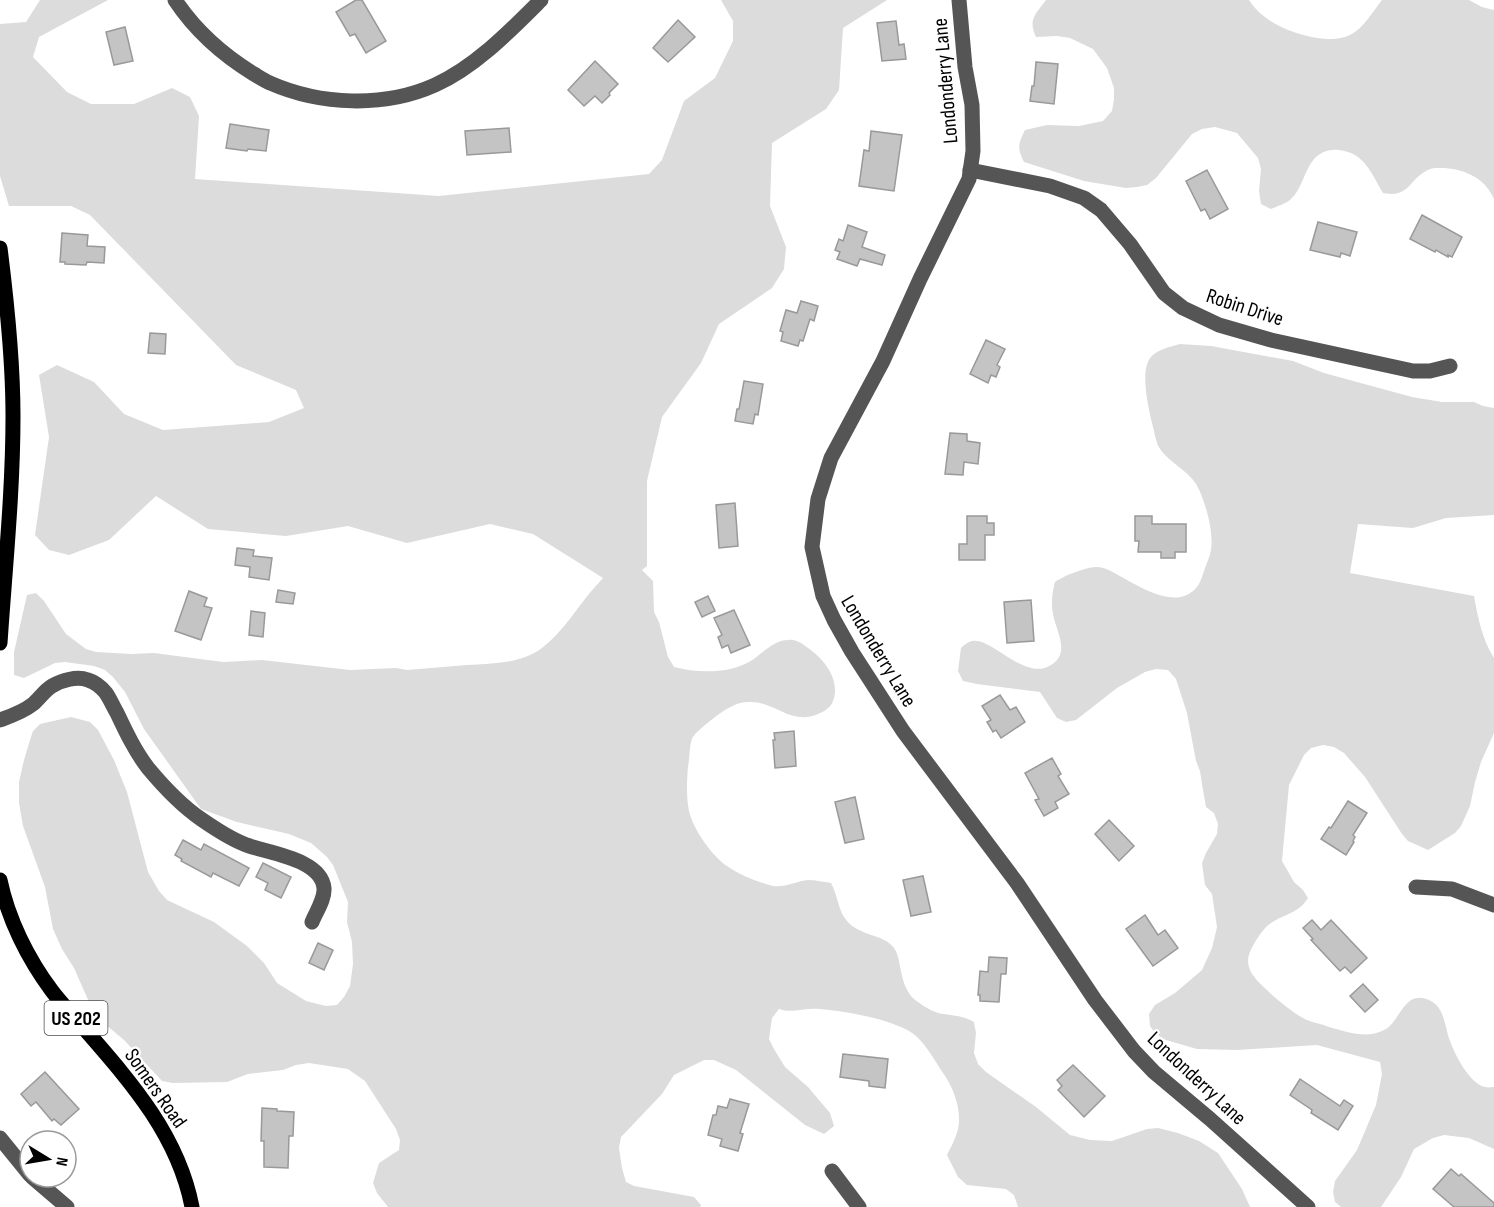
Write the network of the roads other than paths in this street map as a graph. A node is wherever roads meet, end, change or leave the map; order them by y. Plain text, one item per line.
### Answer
1 (174, 0) edge
2 (541, 0) edge
3 (959, 0) edge
4 (970, 171) junction
5 (0, 248) edge
6 (1450, 366) dead end
7 (0, 643) edge
8 (0, 720) edge
9 (0, 879) edge
10 (1416, 887) dead end
11 (1494, 904) edge
12 (312, 922) dead end
13 (0, 1138) edge
14 (18, 1160) edge
15 (832, 1171) dead end
16 (46, 1189) edge
17 (67, 1207) edge
18 (192, 1207) edge
19 (859, 1207) edge
20 (1308, 1207) edge

1 - 2 street
3 - 4 street, Londonderry Lane
4 - 6 street, Robin Drive
4 - 20 street, Londonderry Lane
5 - 7 main road
8 - 12 street
9 - 18 main road, Somers Road / US 202
10 - 11 street
13 - 14 street
15 - 19 street
16 - 17 street

